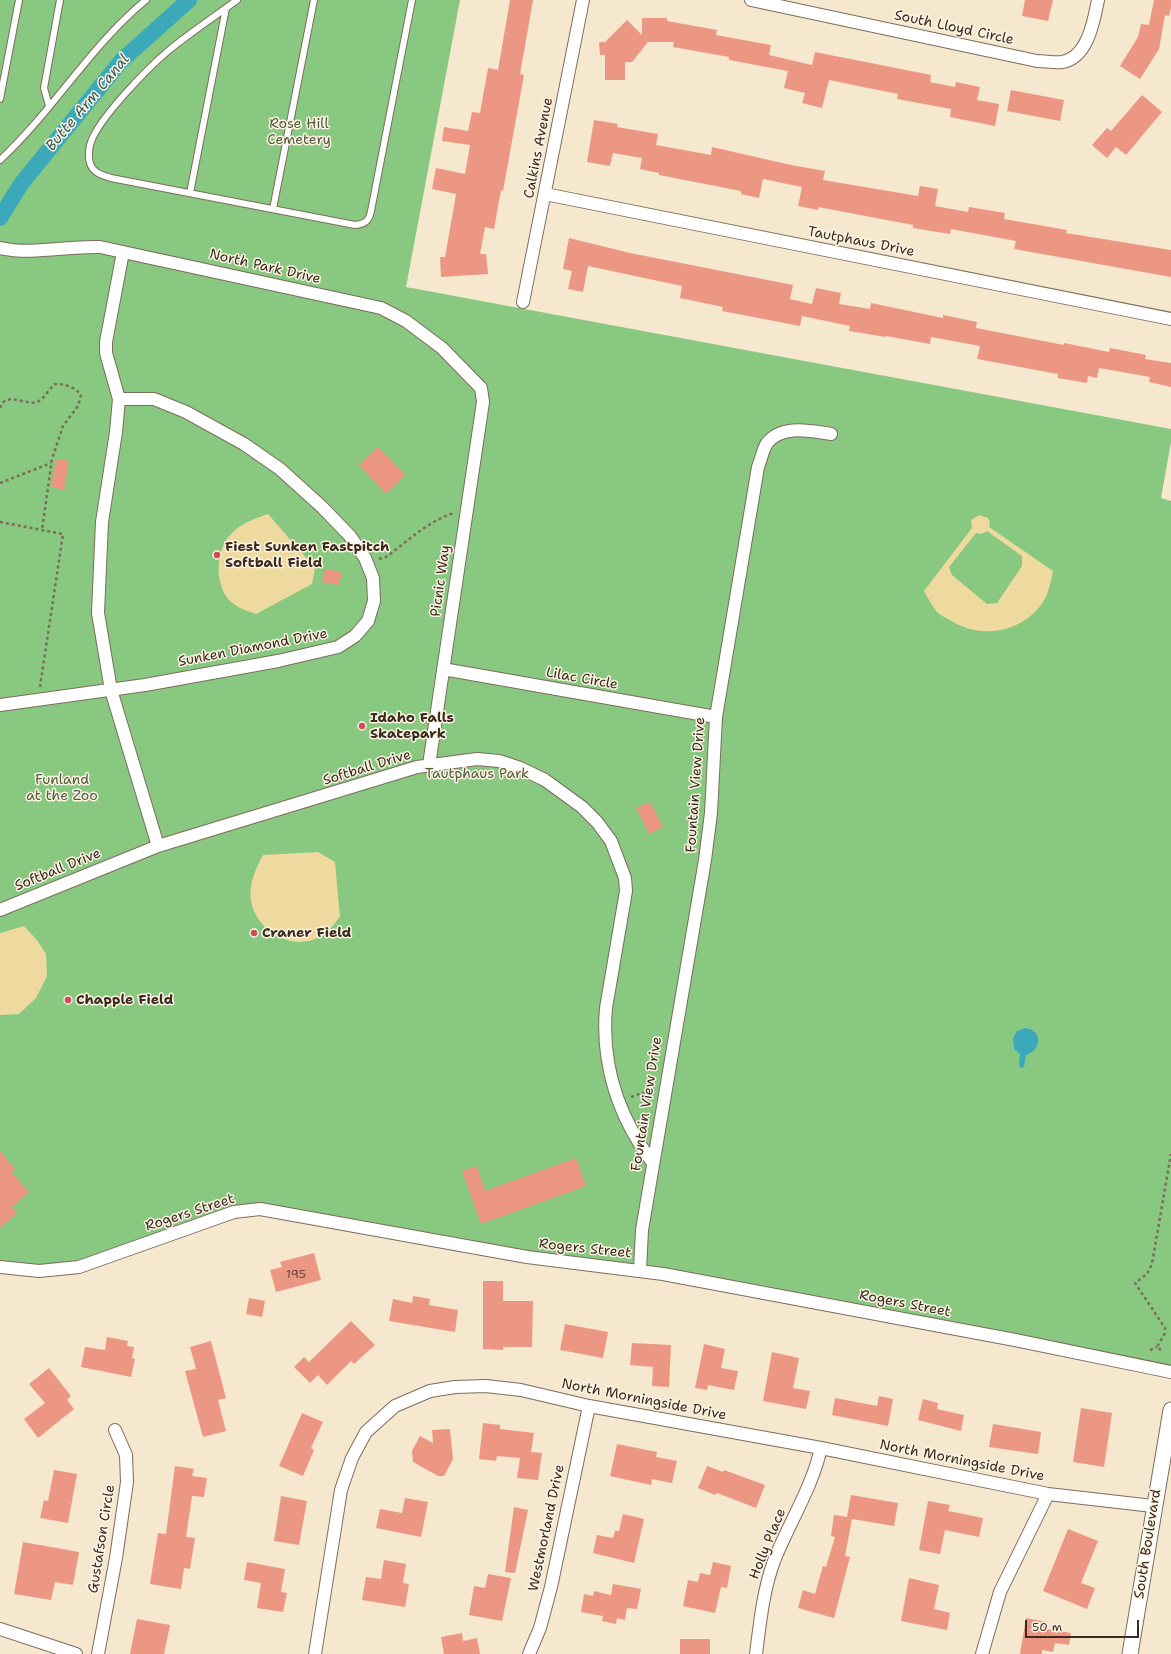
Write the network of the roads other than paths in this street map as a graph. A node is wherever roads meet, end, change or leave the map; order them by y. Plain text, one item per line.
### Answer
1 (19, 0) edge
2 (60, 0) edge
3 (146, 0) edge
4 (237, 0) edge
5 (314, 0) edge
6 (412, 0) edge
7 (583, 0) edge
8 (751, 0) edge
9 (1098, 0) edge
10 (226, 8) junction
11 (0, 99) edge
12 (49, 106) junction
13 (0, 160) edge
14 (190, 193) junction
15 (545, 194) junction
16 (273, 209) junction
17 (0, 248) edge
18 (123, 252) junction
19 (523, 302) dead end
20 (1171, 319) edge
21 (119, 399) junction
22 (483, 402) joint
23 (831, 434) dead end
24 (443, 670) junction
25 (111, 690) junction
26 (0, 705) edge
27 (716, 717) junction
28 (429, 765) junction
29 (158, 846) junction
30 (0, 910) edge
31 (653, 1163) junction
32 (0, 1267) edge
33 (640, 1270) junction
34 (1171, 1372) edge
35 (589, 1406) junction
36 (1171, 1410) edge
37 (115, 1430) dead end
38 (821, 1448) junction
39 (1048, 1494) junction
40 (1153, 1506) junction
41 (0, 1629) edge
42 (76, 1654) edge
43 (98, 1654) edge
44 (315, 1654) edge
45 (529, 1654) edge
46 (756, 1654) edge
47 (982, 1654) edge
48 (1130, 1654) edge

1 - 11 lane
2 - 12 lane
3 - 12 lane
4 - 10 lane
5 - 16 lane
6 - 16 lane
7 - 15 street, Calkins Avenue
8 - 9 street, South Lloyd Circle
10 - 14 lane
10 - 14 lane
12 - 13 lane
14 - 16 lane
15 - 19 street, Calkins Avenue
15 - 20 street, Tautphaus Drive
17 - 18 street, North Park Drive
18 - 21 street
18 - 22 street, North Park Drive
21 - 25 street
21 - 25 street, Sunken Diamond Drive
22 - 24 street, Picnic Way
23 - 27 street, Fountain View Drive
24 - 27 street, Lilac Circle
24 - 28 street, Picnic Way
25 - 26 street, Sunken Diamond Drive
25 - 29 street
27 - 31 street, Fountain View Drive
28 - 29 street, Softball Drive
28 - 31 street, Softball Drive
29 - 30 street, Softball Drive
31 - 33 street, Fountain View Drive
32 - 33 street, Rogers Street
33 - 34 street, Rogers Street
35 - 38 street, North Morningside Drive
35 - 44 street, North Morningside Drive
35 - 45 street, Westmorland Drive
36 - 40 street, South Boulevard
37 - 43 street, Gustafson Circle
38 - 39 street, North Morningside Drive
38 - 46 street, Holly Place
39 - 40 street, North Morningside Drive
39 - 47 street
40 - 48 street, South Boulevard
41 - 42 street

